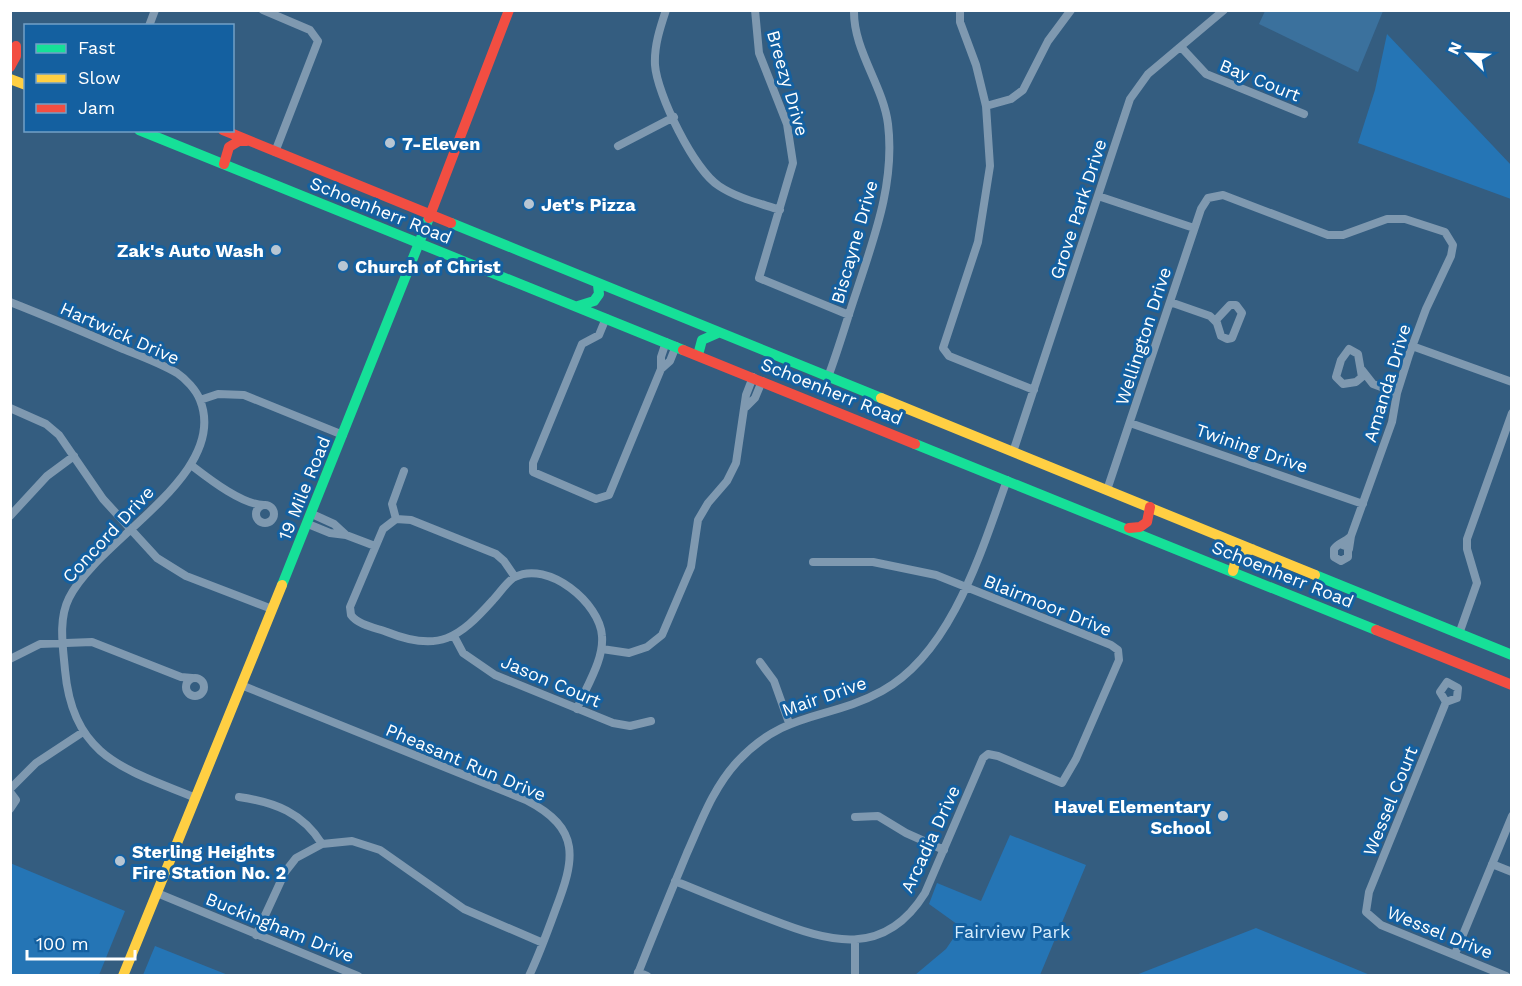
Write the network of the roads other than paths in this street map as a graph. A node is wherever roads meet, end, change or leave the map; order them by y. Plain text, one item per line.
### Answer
1 (263, 10) edge
2 (509, 10) edge
3 (666, 10) edge
4 (755, 10) edge
5 (854, 10) edge
6 (960, 10) edge
7 (1071, 10) edge
8 (1224, 10) edge
9 (17, 46) edge
10 (1181, 47) junction
11 (10, 67) edge
12 (986, 106) junction
13 (1304, 114) dead end
14 (674, 117) junction
15 (144, 132) edge
16 (227, 132) edge
17 (247, 141) junction
18 (618, 146) dead end
19 (275, 152) junction
20 (224, 164) junction
21 (1098, 196) junction
22 (780, 210) junction
23 (429, 216) junction
24 (1194, 228) junction
25 (1452, 239) joint
26 (419, 243) junction
27 (598, 285) junction
28 (10, 302) edge
29 (1170, 302) junction
30 (576, 306) junction
31 (1221, 313) junction
32 (849, 315) junction
33 (1210, 316) junction
34 (606, 318) junction
35 (1217, 323) junction
36 (718, 333) junction
37 (671, 344) junction
38 (1412, 346) junction
39 (698, 355) junction
40 (1362, 370) junction
41 (828, 377) junction
42 (758, 379) junction
43 (1368, 380) junction
44 (1356, 382) junction
45 (1512, 382) edge
46 (1035, 390) junction
47 (1397, 393) junction
48 (200, 400) junction
49 (10, 408) edge
50 (1512, 413) edge
51 (1130, 423) junction
52 (343, 435) junction
53 (1013, 452) junction
54 (74, 456) junction
55 (191, 465) junction
56 (404, 471) dead end
57 (1007, 480) junction
58 (1107, 490) junction
59 (252, 503) junction
60 (1363, 504) junction
61 (264, 505) junction
62 (1150, 507) junction
63 (256, 513) junction
64 (10, 516) edge
65 (310, 519) junction
66 (396, 519) junction
67 (1125, 528) junction
68 (128, 529) junction
69 (1351, 536) junction
70 (1340, 544) junction
71 (375, 546) junction
72 (1252, 549) junction
73 (1349, 549) junction
74 (813, 562) dead end
75 (1233, 571) junction
76 (515, 577) junction
77 (967, 589) junction
78 (272, 609) junction
79 (1459, 634) junction
80 (454, 636) junction
81 (63, 642) junction
82 (602, 649) junction
83 (1118, 650) joint
84 (1512, 655) edge
85 (10, 658) edge
86 (760, 662) dead end
87 (181, 677) junction
88 (192, 678) junction
89 (186, 686) junction
90 (241, 686) junction
91 (1512, 686) edge
92 (1446, 702) dead end
93 (578, 709) junction
94 (651, 721) dead end
95 (789, 723) junction
96 (83, 732) junction
97 (12, 791) edge
98 (239, 797) dead end
99 (196, 798) junction
100 (10, 809) edge
101 (1512, 816) edge
102 (855, 818) dead end
103 (322, 844) junction
104 (944, 850) junction
105 (1491, 864) junction
106 (1512, 872) edge
107 (675, 881) junction
108 (157, 893) junction
109 (1366, 912) joint
110 (256, 935) junction
111 (855, 940) junction
112 (543, 943) junction
113 (1455, 954) junction
114 (638, 974) edge
115 (123, 975) edge
116 (358, 975) edge
117 (529, 975) edge
118 (647, 975) edge
119 (855, 975) edge
120 (1506, 975) edge

1 - 19 street
2 - 23 main road, 19 Mile Road
3 - 14 street
4 - 22 street, Breezy Drive
5 - 32 street, Biscayne Drive
6 - 12 street
7 - 12 street
8 - 10 street, Grove Park Drive
9 - 11 main road
10 - 13 street, Bay Court
10 - 21 street, Grove Park Drive
12 - 46 street
14 - 18 street
14 - 22 street
15 - 20 main road, Schoenherr Road
16 - 17 main road, Schoenherr Road
17 - 19 main road, Schoenherr Road
17 - 20 main road
19 - 23 main road, Schoenherr Road
20 - 26 main road, Schoenherr Road
21 - 24 street
21 - 46 street, Grove Park Drive
22 - 32 street, Breezy Drive
23 - 26 main road, 19 Mile Road
23 - 27 main road, Schoenherr Road
24 - 25 street, Wellington Drive
24 - 29 street, Wellington Drive
25 - 38 street, Amanda Drive
26 - 30 main road, Schoenherr Road
26 - 52 main road, 19 Mile Road
27 - 30 main road
27 - 36 main road, Schoenherr Road
28 - 48 street, Hartwick Drive
29 - 33 street
29 - 51 street, Wellington Drive
30 - 34 main road, Schoenherr Road
31 - 33 street
31 - 35 street
31 - 35 street
32 - 41 street, Biscayne Drive
33 - 35 street
34 - 37 main road, Schoenherr Road
34 - 37 street
36 - 39 main road
36 - 41 main road, Schoenherr Road
37 - 39 main road, Schoenherr Road
38 - 45 street
38 - 47 street, Amanda Drive
39 - 42 main road, Schoenherr Road
40 - 43 street
40 - 44 street
40 - 44 street
41 - 53 main road, Schoenherr Road
42 - 57 main road, Schoenherr Road
42 - 82 street
43 - 44 street
43 - 47 street
46 - 53 street, Grove Park Drive
47 - 60 street, Amanda Drive
48 - 52 street
48 - 55 street, Concord Drive
49 - 54 street
50 - 79 street
51 - 58 street, Wellington Drive
51 - 60 street, Twining Drive
52 - 65 main road, 19 Mile Road
53 - 58 main road, Schoenherr Road
54 - 64 street
54 - 68 street
55 - 59 street
55 - 68 street, Concord Drive
56 - 66 street
57 - 67 main road, Schoenherr Road
57 - 77 street, Mair Drive
58 - 62 main road, Schoenherr Road
59 - 61 street
59 - 63 street
60 - 69 street, Amanda Drive
61 - 63 street
61 - 63 street
62 - 67 main road
62 - 72 main road, Schoenherr Road
65 - 71 street
65 - 78 main road, 19 Mile Road
66 - 71 street
66 - 76 street
67 - 75 main road, Schoenherr Road
68 - 78 street
68 - 81 street, Concord Drive
69 - 70 street
69 - 73 street, Amanda Drive
70 - 73 street
70 - 73 street
71 - 80 street
72 - 75 main road
72 - 79 main road, Schoenherr Road
74 - 77 street, Blairmoor Drive
75 - 91 main road, Schoenherr Road
76 - 80 street
76 - 82 street
77 - 83 street, Blairmoor Drive
77 - 95 street, Mair Drive
78 - 90 main road, 19 Mile Road
79 - 84 main road, Schoenherr Road
80 - 93 street, Jason Court
81 - 85 street
81 - 87 street
81 - 96 street, Concord Drive
82 - 93 street
83 - 104 street, Arcadia Drive
86 - 95 street
87 - 88 street
87 - 89 street
88 - 89 street
88 - 89 street
90 - 99 main road, 19 Mile Road
90 - 112 street, Pheasant Run Drive
92 - 109 street, Wessel Court
93 - 94 street, Jason Court
95 - 107 street, Mair Drive
96 - 97 street
96 - 99 street
97 - 100 street
98 - 103 street
99 - 108 main road, 19 Mile Road
101 - 105 street
102 - 104 street
103 - 110 street
103 - 112 street
104 - 111 street, Arcadia Drive
105 - 106 street
105 - 113 street
107 - 111 street, Arcadia Drive
107 - 114 street, Mair Drive
108 - 110 street, Buckingham Drive
108 - 115 main road, 19 Mile Road
109 - 113 street, Wessel Drive
110 - 116 street, Buckingham Drive
111 - 119 street
112 - 117 street, Pheasant Run Drive
113 - 120 street, Wessel Drive
114 - 118 street

